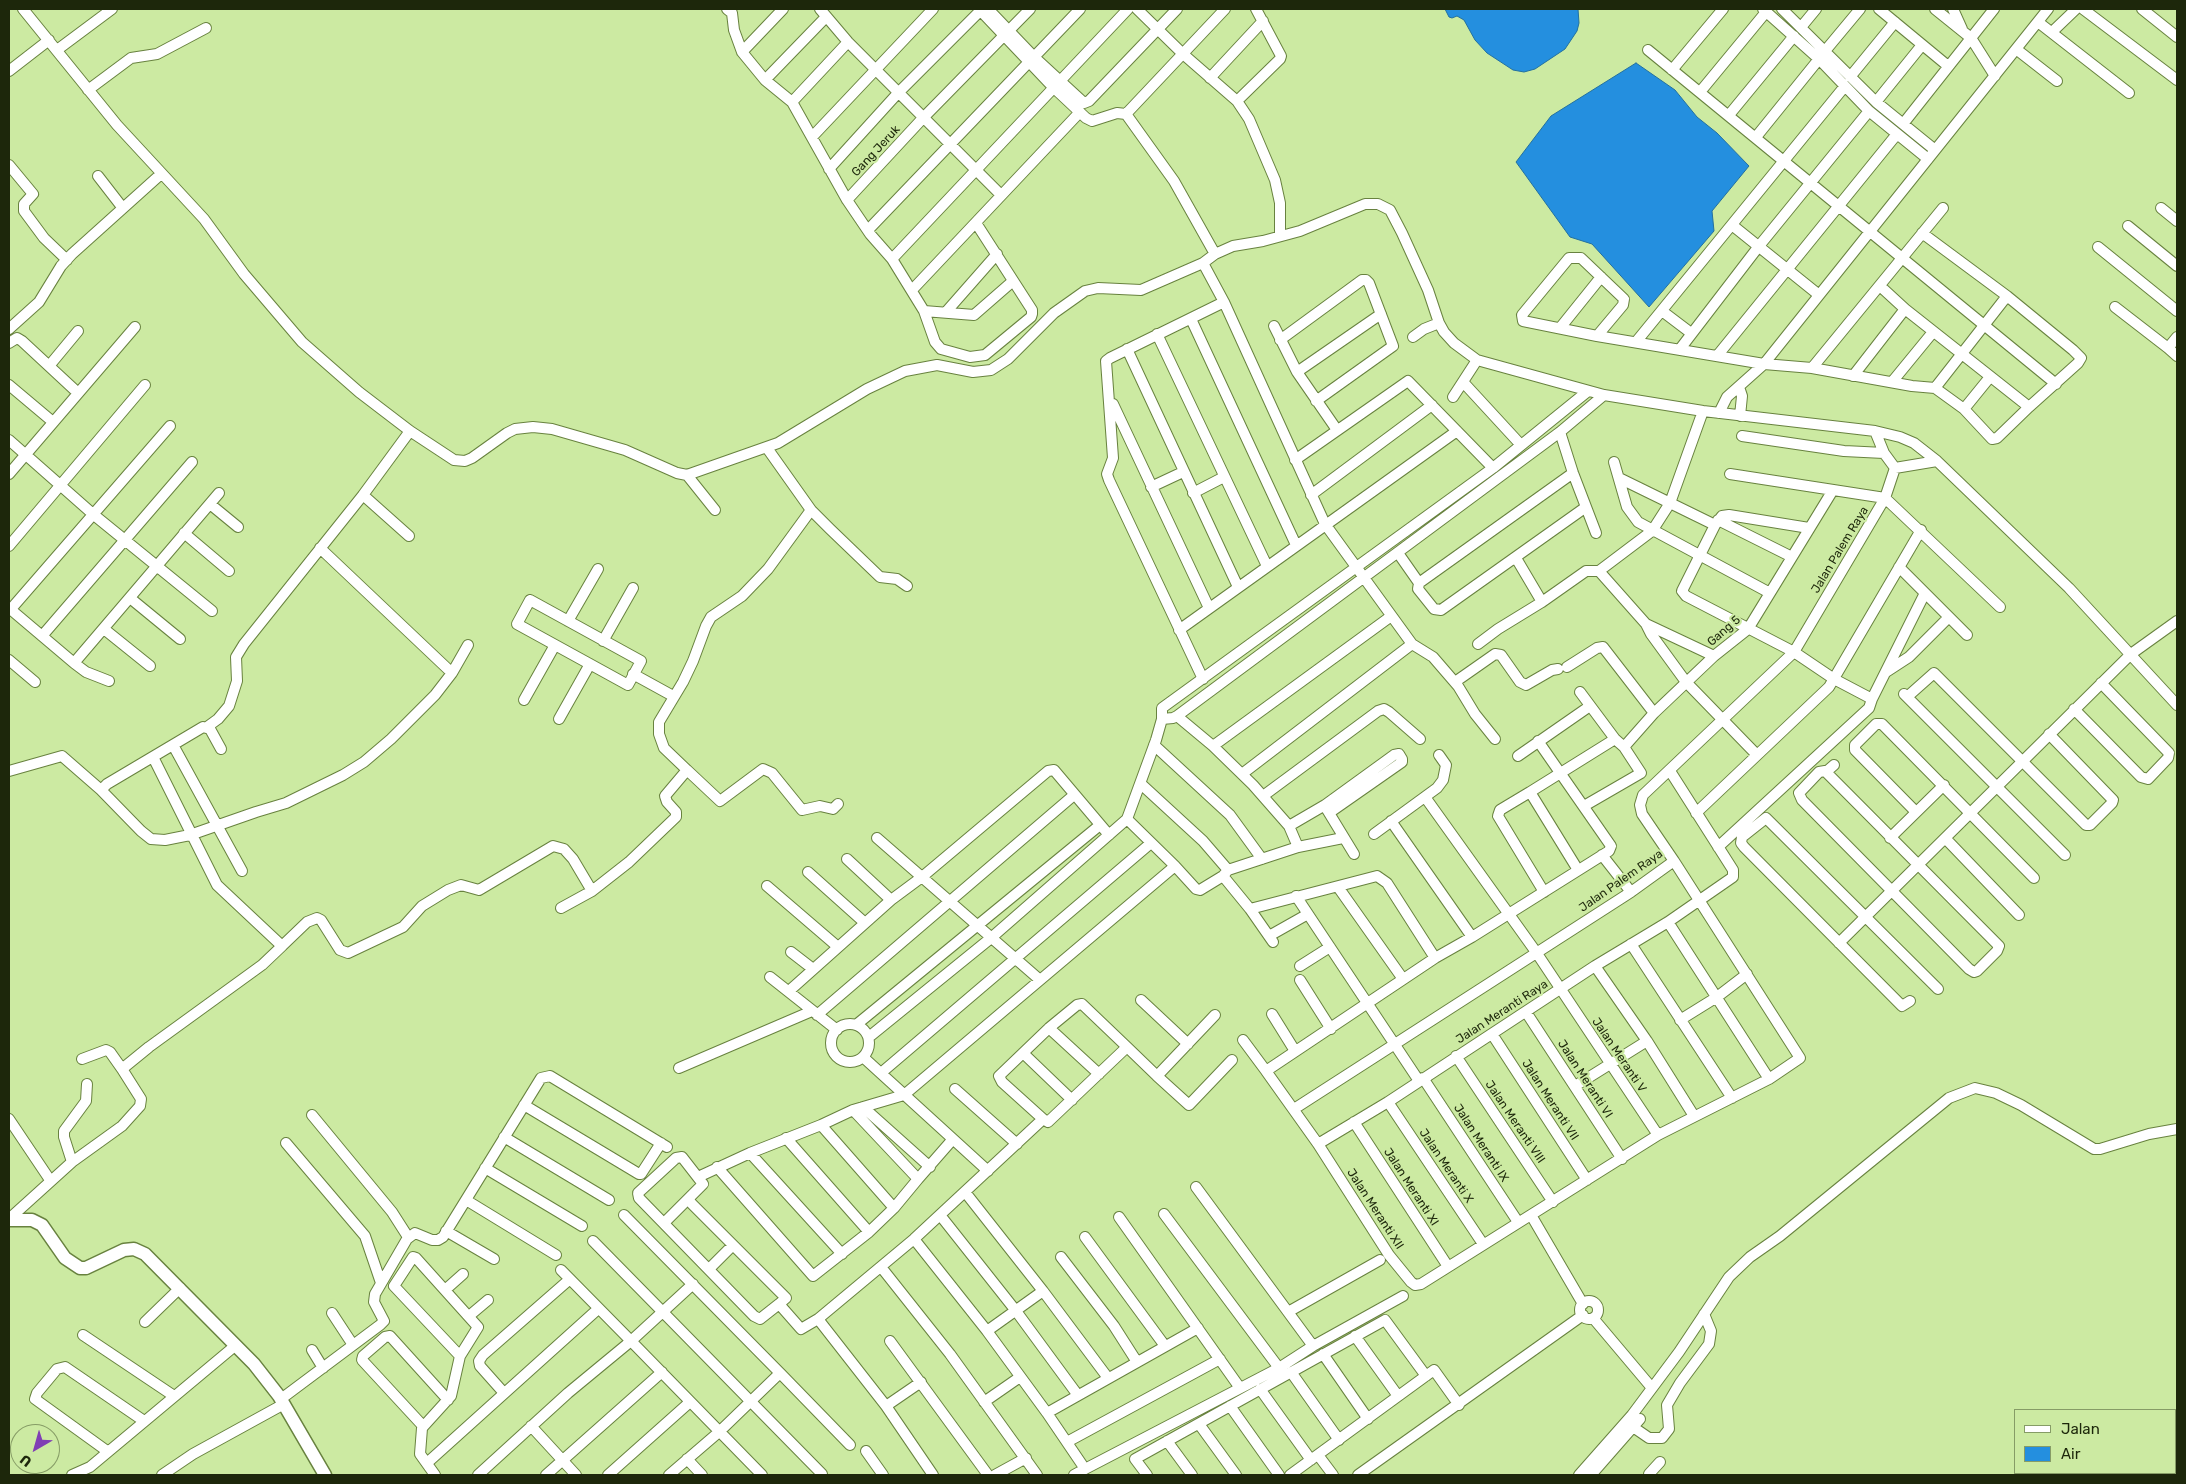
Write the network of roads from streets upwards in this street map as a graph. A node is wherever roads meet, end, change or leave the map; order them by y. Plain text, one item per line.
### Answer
1 (22, 9) edge
2 (112, 9) edge
3 (783, 9) edge
4 (933, 9) edge
5 (982, 9) edge
6 (1030, 9) edge
7 (1080, 9) edge
8 (1128, 9) edge
9 (1137, 9) edge
10 (1177, 9) edge
11 (1225, 9) edge
12 (1256, 9) edge
13 (1723, 9) edge
14 (1782, 9) edge
15 (1816, 9) edge
16 (1860, 9) edge
17 (1879, 9) edge
18 (1935, 9) edge
19 (1953, 9) edge
20 (1994, 9) edge
21 (2048, 9) edge
22 (2076, 9) edge
23 (2084, 9) edge
24 (2142, 9) edge
25 (732, 10) edge
26 (1764, 10) edge
27 (823, 13) edge
28 (1263, 21) junction
29 (1895, 22) junction
30 (2038, 22) junction
31 (1802, 26) junction
32 (206, 28) dead end
33 (1159, 29) junction
34 (1962, 29) junction
35 (2052, 32) junction
36 (1007, 34) junction
37 (1794, 36) junction
38 (2177, 37) edge
39 (1971, 38) junction
40 (49, 40) junction
41 (848, 42) junction
42 (1922, 45) junction
43 (2016, 49) junction
44 (57, 50) junction
45 (1648, 50) dead end
46 (742, 52) junction
47 (1183, 54) junction
48 (1822, 55) junction
49 (1031, 60) junction
50 (1948, 66) junction
51 (875, 69) junction
52 (1672, 70) junction
53 (9, 71) edge
54 (1994, 76) junction
55 (1850, 77) junction
56 (1210, 78) junction
57 (765, 80) junction
58 (2057, 80) dead end
59 (2177, 80) edge
60 (1056, 84) junction
61 (1844, 86) junction
62 (88, 90) junction
63 (1700, 92) junction
64 (898, 93) junction
65 (2129, 93) dead end
66 (1237, 101) junction
67 (792, 102) junction
68 (1876, 102) junction
69 (1869, 111) junction
70 (1080, 112) junction
71 (1126, 114) junction
72 (1729, 115) junction
73 (923, 118) junction
74 (1903, 124) junction
75 (1897, 134) junction
76 (812, 137) junction
77 (1756, 137) junction
78 (949, 144) junction
79 (1935, 150) junction
80 (1928, 159) junction
81 (1784, 160) junction
82 (9, 165) edge
83 (829, 169) junction
84 (975, 170) junction
85 (161, 174) junction
86 (98, 176) dead end
87 (1811, 182) junction
88 (1001, 195) junction
89 (847, 200) junction
90 (1839, 204) junction
91 (122, 207) junction
92 (1943, 208) dead end
93 (2161, 208) dead end
94 (2177, 220) edge
95 (976, 223) junction
96 (1732, 225) junction
97 (2128, 226) dead end
98 (868, 230) junction
99 (1870, 231) junction
100 (1922, 233) junction
101 (1280, 236) junction
102 (1759, 246) junction
103 (2098, 247) dead end
104 (997, 254) junction
105 (1214, 254) junction
106 (1902, 258) junction
107 (892, 259) junction
108 (67, 260) junction
109 (1203, 263) junction
110 (2177, 266) edge
111 (1788, 268) junction
112 (1600, 277) junction
113 (1013, 281) junction
114 (1880, 286) junction
115 (912, 290) junction
116 (1820, 295) junction
117 (2007, 296) junction
118 (1224, 302) junction
119 (2115, 308) dead end
120 (1905, 309) junction
121 (2177, 310) edge
122 (924, 311) junction
123 (1662, 311) junction
124 (946, 312) junction
125 (1382, 314) junction
126 (1192, 318) junction
127 (1439, 323) junction
128 (1984, 325) junction
129 (1274, 326) dead end
130 (135, 327) dead end
131 (1560, 328) junction
132 (9, 329) edge
133 (78, 331) dead end
134 (1933, 332) junction
135 (1691, 333) junction
136 (1158, 334) junction
137 (1597, 336) junction
138 (2177, 336) edge
139 (1413, 337) dead end
140 (1280, 340) junction
141 (1636, 342) junction
142 (9, 343) edge
143 (2168, 348) junction
144 (1127, 349) junction
145 (1680, 350) junction
146 (1962, 353) junction
147 (1718, 356) junction
148 (2177, 356) edge
149 (970, 357) junction
150 (1476, 360) junction
151 (1764, 364) junction
152 (49, 366) junction
153 (951, 366) junction
154 (1812, 368) junction
155 (1297, 372) junction
156 (1852, 376) junction
157 (1990, 377) junction
158 (1463, 382) junction
159 (1892, 382) junction
160 (2056, 384) junction
161 (9, 385) edge
162 (145, 385) dead end
163 (1739, 386) junction
164 (1935, 388) junction
165 (1588, 391) junction
166 (78, 393) junction
167 (1604, 395) junction
168 (1453, 397) dead end
169 (1110, 399) junction
170 (1316, 401) junction
171 (1432, 405) junction
172 (2029, 407) junction
173 (1964, 410) junction
174 (1703, 411) junction
175 (1719, 413) junction
176 (1740, 416) junction
177 (53, 422) junction
178 (170, 426) dead end
179 (1337, 430) junction
180 (410, 431) junction
181 (1458, 431) junction
182 (1875, 431) junction
183 (1560, 432) junction
184 (1534, 436) junction
185 (1742, 436) dead end
186 (9, 440) edge
187 (1521, 445) junction
188 (1541, 445) junction
189 (767, 448) junction
190 (1884, 452) junction
191 (25, 455) junction
192 (1295, 460) junction
193 (1937, 461) junction
194 (192, 462) dead end
195 (1614, 462) dead end
196 (1494, 468) junction
197 (1895, 468) junction
198 (1183, 472) junction
199 (9, 474) edge
200 (1573, 474) junction
201 (1730, 474) dead end
202 (687, 475) junction
203 (1224, 477) junction
204 (1619, 478) junction
205 (60, 484) junction
206 (1151, 487) junction
207 (1833, 490) junction
208 (219, 493) dead end
209 (1193, 493) junction
210 (363, 495) junction
211 (1312, 495) junction
212 (1885, 498) junction
213 (1670, 503) junction
214 (210, 504) junction
215 (1586, 507) junction
216 (715, 510) dead end
217 (811, 510) junction
218 (94, 515) junction
219 (1716, 523) junction
220 (1325, 524) junction
221 (238, 527) dead end
222 (1809, 528) junction
223 (1921, 530) junction
224 (1652, 531) junction
225 (184, 533) junction
226 (1596, 533) dead end
227 (409, 536) dead end
228 (125, 541) junction
229 (1296, 545) junction
230 (9, 546) edge
231 (320, 548) junction
232 (1398, 553) junction
233 (1701, 555) junction
234 (1792, 557) junction
235 (1516, 558) junction
236 (1267, 566) junction
237 (156, 567) junction
238 (1899, 567) junction
239 (1356, 568) junction
240 (598, 569) dead end
241 (229, 571) dead end
242 (1599, 571) junction
243 (1364, 578) junction
244 (1419, 583) junction
245 (907, 586) dead end
246 (1238, 587) junction
247 (633, 588) dead end
248 (1925, 592) junction
249 (1770, 593) junction
250 (130, 598) junction
251 (1542, 602) junction
252 (2000, 607) dead end
253 (1209, 608) junction
254 (10, 609) edge
255 (212, 611) dead end
256 (1390, 617) junction
257 (1950, 617) junction
258 (568, 621) junction
259 (2177, 621) edge
260 (1646, 624) junction
261 (104, 629) junction
262 (1748, 629) junction
263 (1179, 630) junction
264 (1967, 635) dead end
265 (42, 636) junction
266 (180, 640) dead end
267 (603, 641) junction
268 (1412, 644) junction
269 (1478, 644) dead end
270 (468, 645) dead end
271 (555, 645) junction
272 (1794, 652) junction
273 (2131, 654) junction
274 (1714, 656) junction
275 (9, 660) edge
276 (74, 663) junction
277 (590, 664) junction
278 (150, 666) dead end
279 (1886, 672) junction
280 (452, 674) junction
281 (633, 674) junction
282 (1834, 678) junction
283 (1203, 679) junction
284 (35, 682) dead end
285 (109, 682) dead end
286 (1455, 682) junction
287 (1686, 682) junction
288 (2101, 683) junction
289 (1580, 692) dead end
290 (673, 696) junction
291 (1872, 699) junction
292 (524, 700) dead end
293 (2177, 705) edge
294 (1590, 706) junction
295 (2074, 709) junction
296 (1654, 713) junction
297 (1177, 716) junction
298 (559, 719) dead end
299 (1162, 719) junction
300 (1723, 721) junction
301 (206, 727) junction
302 (2049, 734) junction
303 (1420, 739) dead end
304 (1495, 739) dead end
305 (1615, 739) junction
306 (1538, 741) junction
307 (1154, 744) junction
308 (173, 745) junction
309 (1213, 746) junction
310 (1624, 747) junction
311 (221, 750) dead end
312 (1439, 755) dead end
313 (1757, 755) junction
314 (1518, 756) dead end
315 (153, 757) junction
316 (2022, 761) junction
317 (1834, 765) dead end
318 (687, 770) junction
319 (9, 771) edge
320 (1670, 771) junction
321 (1826, 772) junction
322 (1641, 773) junction
323 (1242, 774) junction
324 (1560, 774) junction
325 (1141, 784) junction
326 (1944, 785) junction
327 (1653, 786) junction
328 (1996, 787) junction
329 (101, 790) junction
330 (1530, 792) junction
331 (1074, 795) junction
332 (1263, 796) junction
333 (1425, 797) junction
334 (838, 804) dead end
335 (1584, 806) junction
336 (1327, 809) junction
337 (1696, 812) junction
338 (1916, 812) junction
339 (1971, 812) junction
340 (1127, 819) junction
341 (1391, 821) junction
342 (1100, 825) junction
343 (1289, 826) junction
344 (217, 827) junction
345 (190, 834) junction
346 (1374, 834) dead end
347 (1109, 835) junction
348 (877, 838) dead end
349 (1343, 838) junction
350 (1890, 838) junction
351 (1944, 838) junction
352 (1151, 843) junction
353 (1298, 847) junction
354 (1718, 847) junction
355 (1354, 854) dead end
356 (1602, 855) junction
357 (2065, 855) dead end
358 (847, 859) dead end
359 (1262, 859) junction
360 (1674, 862) junction
361 (1918, 865) junction
362 (1176, 866) junction
363 (1578, 870) junction
364 (242, 871) dead end
365 (808, 872) dead end
366 (1226, 873) junction
367 (922, 877) junction
368 (2034, 878) dead end
369 (767, 886) dead end
370 (1338, 887) junction
371 (592, 891) junction
372 (1891, 891) junction
373 (1544, 892) junction
374 (1631, 892) junction
375 (1296, 896) junction
376 (891, 900) junction
377 (1699, 900) junction
378 (949, 902) junction
379 (561, 908) dead end
380 (1250, 909) junction
381 (1509, 913) junction
382 (1308, 914) junction
383 (2019, 915) dead end
384 (1865, 916) junction
385 (1668, 922) junction
386 (865, 923) junction
387 (978, 926) junction
388 (990, 937) junction
389 (1472, 937) junction
390 (1839, 943) junction
391 (1631, 944) junction
392 (282, 946) junction
393 (838, 947) junction
394 (1330, 947) junction
395 (791, 952) dead end
396 (1536, 952) junction
397 (1435, 958) junction
398 (1014, 959) junction
399 (1300, 966) dead end
400 (1595, 966) junction
401 (813, 969) junction
402 (1747, 974) junction
403 (770, 977) dead end
404 (1403, 979) junction
405 (1040, 980) junction
406 (1300, 980) dead end
407 (1560, 989) junction
408 (1938, 989) dead end
409 (789, 991) junction
410 (1717, 997) junction
411 (1141, 1000) dead end
412 (1910, 1001) dead end
413 (1368, 1005) junction
414 (1526, 1012) junction
415 (814, 1013) junction
416 (1272, 1014) dead end
417 (1215, 1015) dead end
418 (1680, 1020) junction
419 (856, 1025) junction
420 (1049, 1028) junction
421 (1331, 1028) junction
422 (837, 1030) junction
423 (1492, 1034) junction
424 (868, 1037) junction
425 (1243, 1040) dead end
426 (1647, 1041) junction
427 (1394, 1043) junction
428 (1188, 1044) junction
429 (1127, 1047) junction
430 (1295, 1051) junction
431 (1023, 1052) junction
432 (863, 1056) junction
433 (1456, 1056) junction
434 (82, 1059) dead end
435 (1232, 1060) dead end
436 (1610, 1063) junction
437 (680, 1068) dead end
438 (122, 1069) junction
439 (1266, 1071) junction
440 (881, 1073) junction
441 (1098, 1074) junction
442 (1158, 1076) junction
443 (1421, 1079) junction
444 (1769, 1079) junction
445 (87, 1084) dead end
446 (1575, 1086) junction
447 (955, 1089) dead end
448 (904, 1095) junction
449 (1732, 1098) junction
450 (1072, 1100) junction
451 (1388, 1102) junction
452 (524, 1105) junction
453 (858, 1108) junction
454 (1294, 1109) junction
455 (312, 1115) dead end
456 (1694, 1116) junction
457 (1043, 1119) junction
458 (9, 1120) edge
459 (1354, 1122) junction
460 (821, 1125) junction
461 (2177, 1129) edge
462 (1658, 1135) junction
463 (504, 1136) junction
464 (786, 1138) junction
465 (953, 1139) junction
466 (286, 1142) dead end
467 (1016, 1144) junction
468 (1318, 1144) junction
469 (750, 1152) junction
470 (1622, 1159) junction
471 (72, 1162) junction
472 (716, 1167) junction
473 (930, 1167) junction
474 (485, 1168) junction
475 (988, 1171) junction
476 (698, 1177) junction
477 (918, 1179) junction
478 (50, 1180) junction
479 (1588, 1180) junction
480 (1196, 1187) dead end
481 (965, 1192) junction
482 (688, 1199) junction
483 (466, 1200) junction
484 (609, 1200) dead end
485 (1553, 1202) junction
486 (894, 1208) junction
487 (1164, 1214) dead end
488 (624, 1215) dead end
489 (940, 1215) junction
490 (1531, 1215) junction
491 (1120, 1216) dead end
492 (9, 1220) edge
493 (1518, 1222) junction
494 (664, 1223) junction
495 (582, 1226) dead end
496 (446, 1231) junction
497 (869, 1232) junction
498 (408, 1237) junction
499 (1085, 1237) dead end
500 (914, 1239) junction
501 (593, 1241) dead end
502 (1483, 1244) junction
503 (733, 1245) junction
504 (842, 1254) junction
505 (556, 1255) dead end
506 (1061, 1257) dead end
507 (494, 1259) dead end
508 (1380, 1260) dead end
509 (1447, 1266) junction
510 (881, 1267) junction
511 (709, 1269) junction
512 (561, 1270) dead end
513 (463, 1274) dead end
514 (570, 1279) junction
515 (381, 1284) junction
516 (692, 1284) junction
517 (180, 1288) junction
518 (445, 1290) junction
519 (1043, 1291) junction
520 (1403, 1296) dead end
521 (488, 1300) dead end
522 (779, 1304) junction
523 (1583, 1304) junction
524 (598, 1309) junction
525 (663, 1312) junction
526 (1016, 1312) junction
527 (1288, 1312) junction
528 (332, 1313) dead end
529 (1704, 1314) junction
530 (469, 1316) junction
531 (1588, 1317) junction
532 (818, 1318) junction
533 (145, 1322) dead end
534 (1198, 1328) junction
535 (987, 1331) junction
536 (83, 1335) dead end
537 (1355, 1336) junction
538 (631, 1341) junction
539 (890, 1341) dead end
540 (236, 1345) junction
541 (354, 1345) junction
542 (1165, 1346) junction
543 (1313, 1346) junction
544 (312, 1350) dead end
545 (1323, 1354) junction
546 (460, 1356) junction
547 (1220, 1359) junction
548 (1137, 1362) junction
549 (323, 1368) junction
550 (1279, 1368) junction
551 (662, 1372) junction
552 (1291, 1372) junction
553 (780, 1373) junction
554 (1426, 1376) junction
555 (1020, 1377) junction
556 (1108, 1378) junction
557 (921, 1382) junction
558 (1240, 1388) junction
559 (1652, 1388) junction
560 (1260, 1389) junction
561 (504, 1393) junction
562 (1077, 1394) junction
563 (174, 1396) junction
564 (1398, 1396) junction
565 (448, 1400) junction
566 (282, 1402) junction
567 (690, 1402) junction
568 (749, 1402) junction
569 (984, 1402) junction
570 (1459, 1404) junction
571 (886, 1406) junction
572 (1230, 1406) junction
573 (1047, 1412) junction
574 (1368, 1419) junction
575 (144, 1421) junction
576 (1199, 1424) junction
577 (423, 1426) junction
578 (531, 1426) junction
579 (719, 1432) junction
580 (1339, 1440) junction
581 (1167, 1441) junction
582 (1067, 1442) junction
583 (850, 1445) dead end
584 (1610, 1447) junction
585 (107, 1451) junction
586 (866, 1451) dead end
587 (1026, 1458) junction
588 (1314, 1458) junction
589 (687, 1459) junction
590 (564, 1461) junction
591 (1660, 1462) dead end
592 (427, 1463) junction
593 (1085, 1469) junction
594 (822, 1474) edge
595 (72, 1475) edge
596 (162, 1475) edge
597 (325, 1475) edge
598 (435, 1475) edge
599 (478, 1475) edge
600 (546, 1475) edge
601 (576, 1475) edge
602 (608, 1475) edge
603 (669, 1475) edge
604 (702, 1475) edge
605 (762, 1475) edge
606 (883, 1475) edge
607 (933, 1475) edge
608 (988, 1475) edge
609 (995, 1475) edge
610 (1037, 1475) edge
611 (1074, 1475) edge
612 (1147, 1475) edge
613 (1192, 1475) edge
614 (1236, 1475) edge
615 (1279, 1475) edge
616 (1290, 1475) edge
617 (1333, 1475) edge
618 (1358, 1475) edge
619 (1579, 1475) edge
620 (1591, 1475) edge
621 (1649, 1475) edge

1 - 40 street
2 - 44 street
3 - 46 street
4 - 51 street
5 - 36 street
5 - 64 street
6 - 36 street, Gang Jeruk
7 - 49 street
8 - 60 street
9 - 33 street
10 - 33 street
11 - 47 street
12 - 28 street
13 - 52 street
14 - 31 street
15 - 31 street
16 - 48 street
17 - 29 street
18 - 34 street
19 - 34 street
20 - 39 street
21 - 30 street
22 - 35 street
23 - 59 street
24 - 38 street
25 - 46 street
26 - 37 street
26 - 63 street
27 - 41 street
27 - 57 street
28 - 56 street
28 - 66 street
29 - 42 street
29 - 55 street
30 - 35 street
30 - 43 street
31 - 48 street
32 - 62 street
33 - 47 street
33 - 60 street
34 - 39 street
35 - 65 street
36 - 49 street
36 - 73 street, Gang Jeruk
37 - 48 street
37 - 72 street
39 - 50 street
39 - 54 street
40 - 44 street
40 - 53 street
41 - 51 street
41 - 67 street
42 - 50 street
42 - 68 street
43 - 54 street
43 - 58 street
44 - 62 street
45 - 52 street
46 - 57 street
47 - 56 street
47 - 71 street
48 - 55 street
48 - 61 street
48 - 77 street
49 - 60 street
49 - 78 street
50 - 74 street
51 - 64 street
51 - 76 street
52 - 63 street
54 - 79 street
55 - 68 street
56 - 66 street
57 - 67 street
60 - 70 street
60 - 84 street
61 - 69 street
61 - 81 street
62 - 85 street
63 - 72 street
64 - 73 street
64 - 83 street
66 - 101 street
67 - 76 street
68 - 74 street
69 - 75 street
69 - 87 street
70 - 71 street
70 - 88 street
71 - 105 street
72 - 77 street
73 - 78 street
73 - 89 street, Gang Jeruk
74 - 79 street
75 - 80 street
75 - 90 street
76 - 83 street
77 - 81 street
78 - 84 street
78 - 98 street
79 - 80 street
80 - 99 street
81 - 87 street
81 - 96 street
82 - 108 street
83 - 89 street
84 - 88 street
84 - 107 street
85 - 91 street
85 - 180 street
86 - 91 street
87 - 90 street
87 - 102 street
88 - 95 street
89 - 98 street
90 - 99 street
90 - 111 street
91 - 108 street
92 - 100 street
93 - 94 street
95 - 104 street
95 - 115 street
96 - 102 street
96 - 123 street
97 - 110 street
98 - 107 street
99 - 106 street
99 - 116 street
100 - 106 street
100 - 117 street
101 - 105 street
101 - 127 street
102 - 111 street
102 - 135 street
103 - 121 street
104 - 113 street
104 - 124 street
105 - 109 street
106 - 114 street
106 - 128 street
107 - 115 street
108 - 132 street
109 - 118 street
109 - 153 street
111 - 116 street
111 - 147 street
112 - 131 street
112 - 131 street
112 - 137 street
113 - 124 street
113 - 149 street
114 - 120 street
114 - 154 street
115 - 122 street
116 - 151 street
117 - 128 street
117 - 160 street
118 - 126 street
118 - 192 street
119 - 143 street
120 - 134 street
120 - 156 street
122 - 124 street
122 - 149 street
123 - 135 street
123 - 141 street
125 - 140 street
125 - 155 street
125 - 170 street
126 - 136 street
126 - 229 street
127 - 139 street
127 - 150 street
128 - 146 street
128 - 160 street
129 - 140 street
130 - 166 street
131 - 137 street
133 - 152 street
134 - 146 street
134 - 159 street
135 - 145 street
136 - 144 street
136 - 203 street
137 - 141 street
138 - 143 street
140 - 155 street
141 - 145 street
142 - 152 street
143 - 148 street
144 - 169 street
144 - 198 street
145 - 147 street
146 - 157 street
146 - 164 street
147 - 151 street
149 - 153 street
150 - 158 street
150 - 165 street
151 - 154 street
151 - 163 street
152 - 166 street
153 - 189 street
154 - 156 street
155 - 170 street
156 - 159 street
157 - 172 street
157 - 173 street
158 - 168 street
158 - 187 street
159 - 164 street
160 - 172 street
161 - 177 street
162 - 205 street
163 - 175 street
163 - 176 street
164 - 173 street
165 - 167 street
165 - 184 street
166 - 177 street
167 - 174 street
167 - 183 street
169 - 206 street
169 - 263 street
170 - 179 street
171 - 179 street
171 - 181 street
171 - 211 street
172 - 173 street
174 - 175 street
174 - 213 street
175 - 176 street
176 - 182 street
177 - 191 street
178 - 218 street
179 - 192 street
180 - 202 street
180 - 210 street
181 - 196 street
181 - 220 street
182 - 190 street
182 - 193 street
183 - 188 street
183 - 200 street
184 - 187 street
184 - 188 street
185 - 190 street
186 - 191 street
187 - 196 street
188 - 232 street
189 - 202 street
189 - 217 street
190 - 197 street
191 - 199 street
191 - 205 street
192 - 211 street
193 - 197 street
193 - 273 street
194 - 228 street
195 - 204 street
196 - 239 street
197 - 212 street, Jalan Palem Raya
198 - 206 street
198 - 209 street
200 - 215 street
200 - 244 street
201 - 207 street
202 - 216 street
203 - 209 street
203 - 236 street
204 - 213 street
204 - 224 street
205 - 218 street
205 - 230 street
206 - 253 street
207 - 212 street
207 - 222 street, Gang 5
208 - 214 street
209 - 246 street
210 - 227 street
210 - 231 street
211 - 220 street
212 - 223 street
212 - 272 street, Jalan Palem Raya
213 - 219 street
213 - 224 street
214 - 221 street
214 - 225 street
215 - 226 street
215 - 235 street
217 - 245 street
217 - 290 street
218 - 228 street
218 - 254 street
219 - 222 street
219 - 233 street
219 - 234 street
220 - 229 street
220 - 239 street
222 - 234 street, Gang 5
223 - 238 street
223 - 252 street
224 - 233 street
224 - 242 street
225 - 237 street
225 - 241 street
228 - 237 street
228 - 265 street
229 - 236 street
231 - 280 street
231 - 301 street
232 - 243 street
232 - 244 street
233 - 249 street
233 - 262 street
234 - 249 street, Gang 5
235 - 244 street
235 - 251 street
236 - 246 street
237 - 250 street
237 - 255 street
238 - 248 street
238 - 282 street
239 - 243 street
239 - 283 street
240 - 258 street
242 - 251 street
242 - 260 street
243 - 256 street
243 - 297 street
246 - 253 street
247 - 267 street
248 - 257 street
248 - 279 street
249 - 262 street, Gang 5
250 - 261 street
250 - 266 street
251 - 269 street
253 - 263 street
254 - 265 street
256 - 268 street
256 - 309 street
257 - 264 street
257 - 279 street
258 - 267 street
258 - 271 street
259 - 273 street
260 - 274 street
260 - 287 street
261 - 276 street
261 - 278 street
262 - 272 street
262 - 274 street, Gang 5
263 - 283 street
265 - 276 street
267 - 281 street
268 - 286 street
268 - 323 street
270 - 280 street
271 - 277 street
271 - 292 street
272 - 282 street
272 - 300 street, Jalan Palem Raya
273 - 288 street
273 - 293 street
274 - 287 street, Gang 5
275 - 284 street
276 - 285 street
277 - 281 street
277 - 298 street
279 - 291 street
280 - 344 street
281 - 290 street
282 - 291 street
282 - 313 street
283 - 299 street
286 - 296 street
286 - 304 street
287 - 296 street, Gang 5
287 - 300 street
288 - 295 street
288 - 295 street
289 - 294 street
290 - 318 street
291 - 354 street
294 - 305 street
294 - 306 street
295 - 302 street
296 - 310 street, Gang 5
297 - 299 street
297 - 309 street
299 - 307 street
300 - 313 street
300 - 320 street, Jalan Palem Raya
301 - 308 street
301 - 311 street
302 - 316 street
302 - 316 street
303 - 332 street
305 - 310 street
305 - 324 street
306 - 314 street
306 - 324 street
307 - 325 street
307 - 359 street
308 - 315 street
308 - 344 street
309 - 323 street
310 - 322 street
312 - 333 street
313 - 337 street
315 - 329 street
315 - 345 street
316 - 328 street
316 - 328 street
317 - 321 street
318 - 334 street
318 - 371 street
319 - 329 street
320 - 327 street, Jalan Palem Raya
320 - 337 street
321 - 350 street
321 - 372 street
322 - 327 street
322 - 335 street
323 - 332 street
324 - 330 street
324 - 335 street
325 - 340 street
325 - 366 street
326 - 338 street
326 - 338 street
326 - 339 street
327 - 360 street, Jalan Palem Raya
328 - 339 street
328 - 357 street
329 - 345 street
330 - 363 street
330 - 373 street
331 - 342 street
331 - 367 street
331 - 378 street
332 - 343 street
333 - 341 street
333 - 381 street, Jalan Meranti V
335 - 356 street
336 - 336 street
336 - 343 street
336 - 349 street
337 - 354 street
338 - 350 street
339 - 351 street
339 - 368 street
340 - 347 street
340 - 352 street
341 - 346 street
341 - 389 street
342 - 347 street
342 - 387 street
343 - 353 street
344 - 345 street
344 - 364 street
345 - 392 street
347 - 388 street
348 - 367 street
349 - 353 street
349 - 355 street
350 - 361 street
351 - 361 street
351 - 383 street
352 - 362 street
352 - 398 street
353 - 359 street
354 - 377 street, Jalan Meranti Raya
356 - 363 street
356 - 374 street
358 - 376 street
359 - 366 street
360 - 374 street, Jalan Palem Raya
360 - 377 street
361 - 372 street
361 - 372 street
362 - 366 street
362 - 405 street
363 - 373 street
365 - 386 street
366 - 380 street
367 - 376 street
367 - 378 street
369 - 393 street
370 - 375 street
370 - 397 street
370 - 404 street
371 - 379 street
371 - 392 street
372 - 384 street
373 - 381 street
374 - 396 street, Jalan Palem Raya
375 - 380 street
375 - 382 street, Jalan Meranti IX
376 - 386 street
377 - 385 street, Jalan Meranti Raya
377 - 402 street
378 - 387 street
378 - 415 street
380 - 382 street
381 - 389 street
381 - 396 street, Jalan Meranti V
382 - 394 street, Jalan Meranti IX
384 - 390 street
384 - 390 street
384 - 408 street
385 - 391 street, Jalan Meranti Raya
385 - 410 street
386 - 393 street
387 - 388 street
387 - 419 street
388 - 398 street
388 - 424 street
389 - 397 street
390 - 412 street
391 - 400 street, Jalan Meranti Raya
391 - 418 street
392 - 438 street
393 - 401 street
394 - 399 street
394 - 413 street, Jalan Meranti IX
395 - 401 street
396 - 407 street, Jalan Meranti V
396 - 427 street, Jalan Palem Raya
397 - 404 street
398 - 405 street
398 - 440 street
400 - 407 street, Jalan Meranti Raya
400 - 426 street
401 - 409 street
402 - 410 street
402 - 444 street
403 - 409 street
404 - 413 street
405 - 448 street
406 - 421 street
407 - 414 street, Jalan Meranti Raya
407 - 436 street, Jalan Meranti V
409 - 415 street
410 - 418 street
410 - 444 street
411 - 428 street
413 - 421 street
413 - 427 street, Jalan Meranti IX
414 - 423 street, Jalan Meranti Raya
414 - 446 street, Jalan Meranti VI
415 - 422 street
415 - 437 street
416 - 430 street
417 - 428 street
418 - 449 street
419 - 422 street
419 - 424 street
420 - 429 street
420 - 431 street
420 - 441 street
421 - 430 street
422 - 432 street
423 - 433 street, Jalan Meranti Raya
423 - 479 street, Jalan Meranti VII
424 - 432 street
425 - 439 street, Jalan Meranti XII
426 - 436 street
426 - 456 street
427 - 443 street, Jalan Meranti IX
427 - 454 street, Jalan Palem Raya
428 - 442 street
429 - 441 street
429 - 442 street
430 - 439 street
431 - 450 street
431 - 457 street
432 - 440 street
433 - 443 street, Jalan Meranti Raya
433 - 485 street, Jalan Meranti VIII
434 - 438 street
435 - 442 street
436 - 446 street
436 - 462 street, Jalan Meranti V
438 - 471 street
439 - 454 street, Jalan Meranti XII
440 - 448 street
441 - 450 street
443 - 451 street, Jalan Meranti Raya
443 - 493 street, Jalan Meranti IX
444 - 449 street
445 - 471 street
446 - 470 street, Jalan Meranti VI
447 - 467 street
448 - 453 street
448 - 465 street
449 - 456 street
450 - 457 street
451 - 459 street, Jalan Meranti Raya
451 - 502 street, Jalan Meranti X
452 - 452 street
452 - 463 street
453 - 460 street
453 - 473 street
453 - 477 street
454 - 468 street, Jalan Meranti XII
455 - 498 street
456 - 462 street
457 - 467 street
458 - 478 street
459 - 468 street, Jalan Meranti Raya
459 - 509 street, Jalan Meranti XI
460 - 464 street
460 - 486 street
461 - 529 street
462 - 470 street
463 - 474 street
463 - 484 street
464 - 469 street
464 - 497 street
465 - 473 street
465 - 475 street
466 - 515 street
467 - 475 street
468 - 509 street, Jalan Meranti XII
469 - 472 street
469 - 504 street
470 - 479 street
471 - 478 street
472 - 476 street
472 - 504 street
473 - 477 street
474 - 483 street
474 - 495 street
475 - 481 street
476 - 482 street
476 - 494 street
477 - 486 street
478 - 492 street
479 - 485 street
480 - 527 street
481 - 489 street
481 - 519 street
482 - 494 street
482 - 503 street
483 - 496 street
483 - 505 street
485 - 490 street
486 - 497 street
487 - 550 street
488 - 516 street
489 - 500 street
489 - 526 street
490 - 493 street
490 - 523 street
491 - 534 street
492 - 517 street
493 - 502 street
494 - 511 street
496 - 498 street
496 - 507 street
497 - 504 street
498 - 515 street
499 - 542 street
500 - 510 street
500 - 535 street
501 - 525 street
502 - 509 street
503 - 511 street
503 - 522 street
506 - 548 street
508 - 527 street
510 - 532 street
510 - 569 street
511 - 522 street
512 - 514 street
513 - 518 street
514 - 524 street
514 - 561 street
515 - 541 street
516 - 525 street
516 - 553 street
517 - 533 street
517 - 540 street
518 - 530 street
518 - 546 street
519 - 526 street
519 - 556 street
520 - 543 street
521 - 530 street
522 - 532 street
523 - 531 street
523 - 531 street
524 - 538 street
524 - 561 street
525 - 538 street
525 - 568 street
526 - 535 street
526 - 562 street
527 - 543 street
528 - 541 street
529 - 559 street
529 - 584 street
530 - 546 street
531 - 559 street
531 - 570 street
532 - 571 street
534 - 542 street
534 - 547 street
535 - 555 street
536 - 563 street
537 - 545 street
537 - 554 street
537 - 564 street
538 - 551 street
538 - 578 street
539 - 557 street
540 - 563 street
540 - 566 street
541 - 549 street
542 - 548 street
543 - 550 street
544 - 549 street
545 - 552 street
545 - 574 street
546 - 565 street
547 - 558 street
547 - 582 street
548 - 556 street
549 - 566 street
550 - 558 street
551 - 567 street
551 - 590 street
552 - 560 street
552 - 580 street
553 - 568 street
553 - 583 street
554 - 564 street
554 - 570 street
555 - 569 street
555 - 573 street
556 - 562 street
557 - 571 street
557 - 608 street
558 - 593 street
559 - 584 street
560 - 572 street
560 - 588 street
561 - 592 street
562 - 573 street
563 - 575 street
564 - 574 street
565 - 577 street
565 - 577 street
566 - 596 street
566 - 597 street
567 - 579 street
567 - 602 street
568 - 579 street
568 - 594 street
569 - 587 street
570 - 618 street
571 - 607 street
572 - 576 street
572 - 615 street
573 - 582 street
574 - 580 street
575 - 585 street
575 - 585 street
576 - 581 street
576 - 614 street
577 - 592 street
578 - 590 street
578 - 599 street
579 - 589 street
579 - 605 street
580 - 588 street
581 - 612 street
581 - 613 street
582 - 593 street
584 - 619 street
584 - 620 street
585 - 595 street
586 - 606 street
587 - 609 street
587 - 610 street
588 - 616 street
588 - 617 street
589 - 603 street
589 - 604 street
590 - 600 street
590 - 601 street
591 - 621 street
592 - 598 street
593 - 611 street

